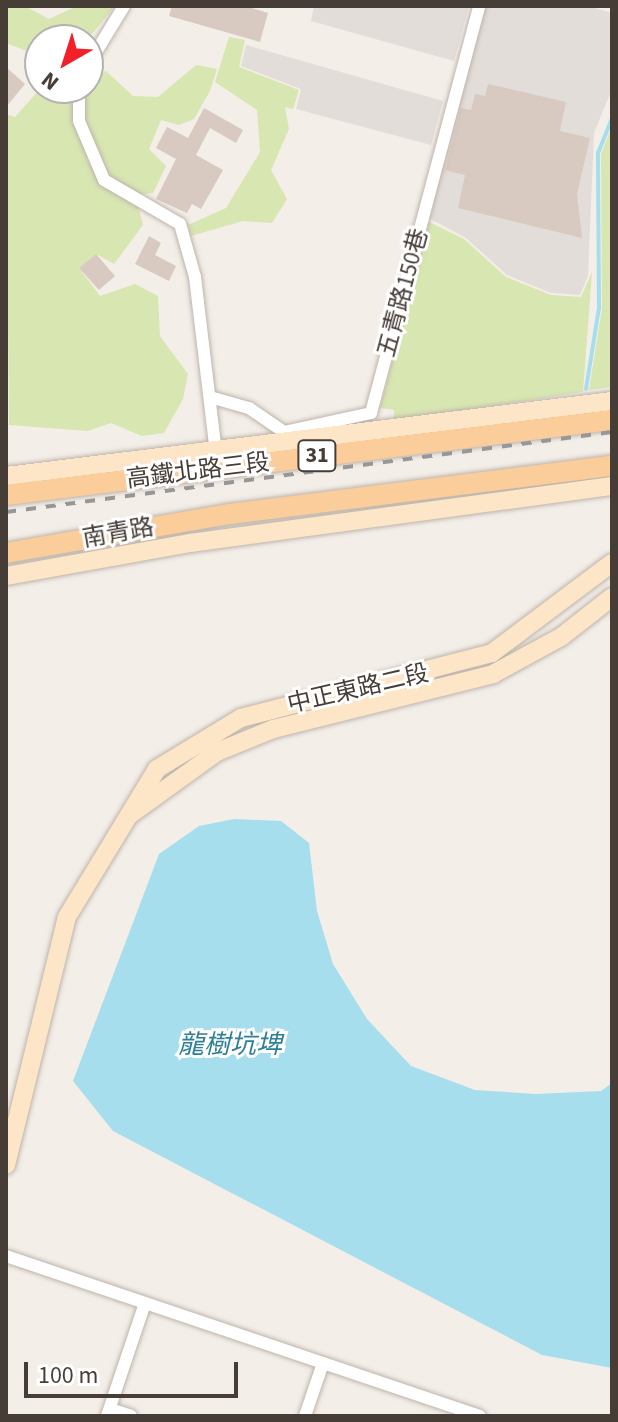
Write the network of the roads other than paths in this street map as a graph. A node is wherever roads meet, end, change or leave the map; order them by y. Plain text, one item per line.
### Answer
1 (124, 6) edge
2 (479, 6) edge
3 (104, 39) edge
4 (79, 104) edge
5 (210, 397) junction
6 (612, 401) edge
7 (612, 420) edge
8 (216, 452) junction
9 (612, 466) edge
10 (6, 476) edge
11 (610, 487) edge
12 (14, 494) edge
13 (230, 514) joint
14 (6, 553) edge
15 (612, 563) edge
16 (6, 576) edge
17 (612, 597) edge
18 (116, 826) junction
19 (6, 1165) edge
20 (6, 1256) edge
21 (145, 1303) junction
22 (323, 1363) junction
23 (109, 1412) edge
24 (131, 1416) edge
25 (305, 1416) edge
26 (480, 1416) edge

1 - 3 street
2 - 5 street, 五青路150巷
4 - 5 street
5 - 8 street
6 - 8 main road, 高鐵北路三段
7 - 12 main road, 高鐵北路三段 / 31
8 - 10 main road
9 - 13 main road, 高鐵北路三段 / 31
11 - 16 main road, 南青路
13 - 14 main road, 南青路 / 31
15 - 18 main road, 中正東路二段
17 - 18 main road, 中正東路二段
18 - 19 main road, 中正東路二段
20 - 21 street
21 - 22 street
21 - 23 street
22 - 25 street
22 - 26 street
23 - 24 street

